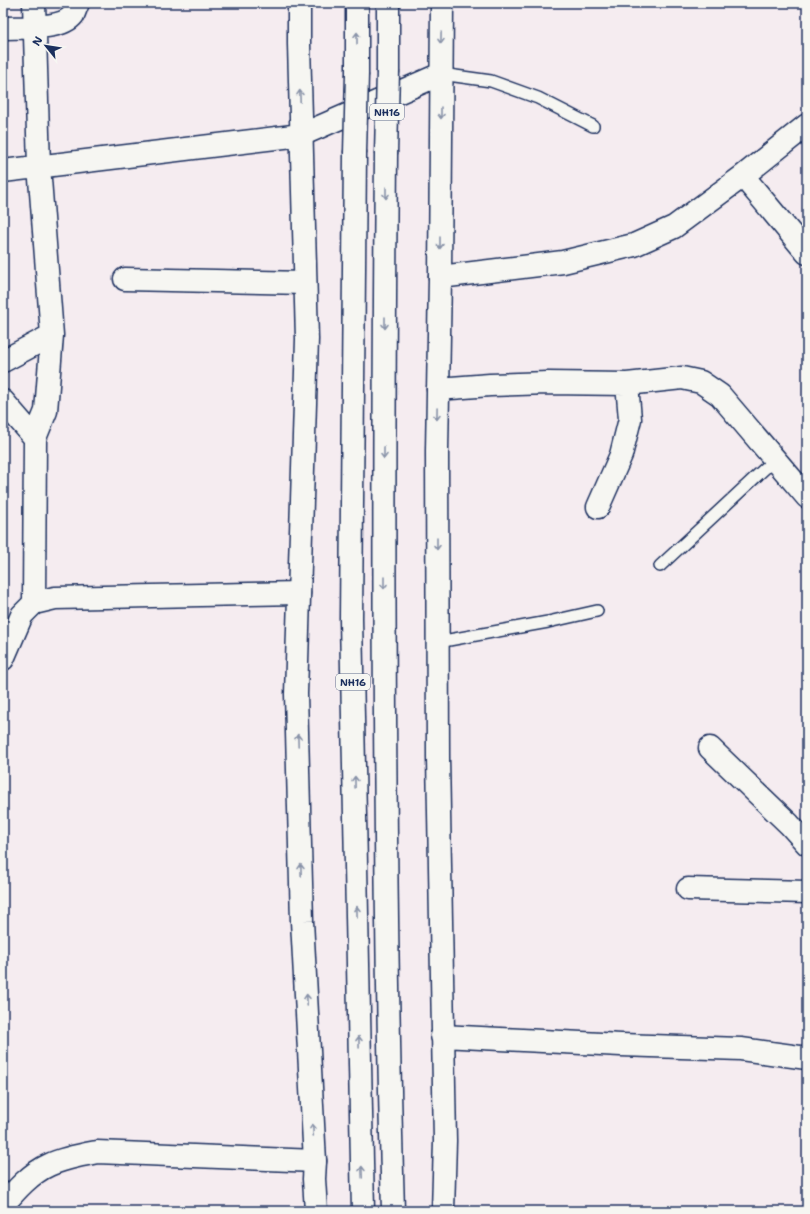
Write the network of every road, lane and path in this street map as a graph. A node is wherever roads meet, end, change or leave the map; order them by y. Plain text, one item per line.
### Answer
1 (34, 3) edge
2 (78, 3) edge
3 (299, 3) edge
4 (357, 3) edge
5 (388, 3) edge
6 (442, 3) edge
7 (36, 27) junction
8 (3, 28) edge
9 (441, 74) junction
10 (593, 126) dead end
11 (805, 130) edge
12 (301, 135) junction
13 (39, 166) junction
14 (3, 171) edge
15 (743, 176) junction
16 (807, 253) edge
17 (440, 278) junction
18 (125, 279) dead end
19 (305, 283) junction
20 (52, 335) junction
21 (3, 361) edge
22 (627, 384) junction
23 (438, 389) junction
24 (3, 402) edge
25 (35, 438) junction
26 (775, 459) junction
27 (807, 497) edge
28 (598, 507) dead end
29 (660, 566) dead end
30 (299, 593) junction
31 (34, 603) junction
32 (597, 611) dead end
33 (438, 642) junction
34 (3, 659) edge
35 (710, 748) dead end
36 (807, 844) edge
37 (688, 889) dead end
38 (807, 892) edge
39 (442, 1036) junction
40 (807, 1058) edge
41 (315, 1161) junction
42 (3, 1205) edge
43 (316, 1211) edge
44 (363, 1211) edge
45 (393, 1211) edge
46 (443, 1211) edge

1 - 7 main road
2 - 7 main road
12 -> 3 main road
44 -> 4 main road, NH16, bridge
5 -> 45 main road, NH16, bridge
6 -> 9 main road
7 - 8 main road
7 - 13 main road
9 - 10 lane
9 - 12 main road
9 -> 17 main road
11 - 15 main road
12 - 13 main road
12 - 19 main road
13 - 14 main road
13 - 20 main road
15 - 16 main road
15 - 17 main road
17 - 23 main road
18 - 19 main road
19 - 30 main road
20 - 21 main road
20 - 25 main road
22 - 23 main road
22 - 26 main road
22 - 28 main road
23 -> 33 main road
24 - 25 main road
25 - 31 main road
26 - 27 main road
26 - 29 lane
30 - 31 main road
41 -> 30 main road
31 - 34 main road
32 - 33 lane
33 - 39 main road
35 - 36 main road
37 - 38 main road
39 - 40 main road
39 - 46 main road
41 - 42 main road
41 - 43 main road

